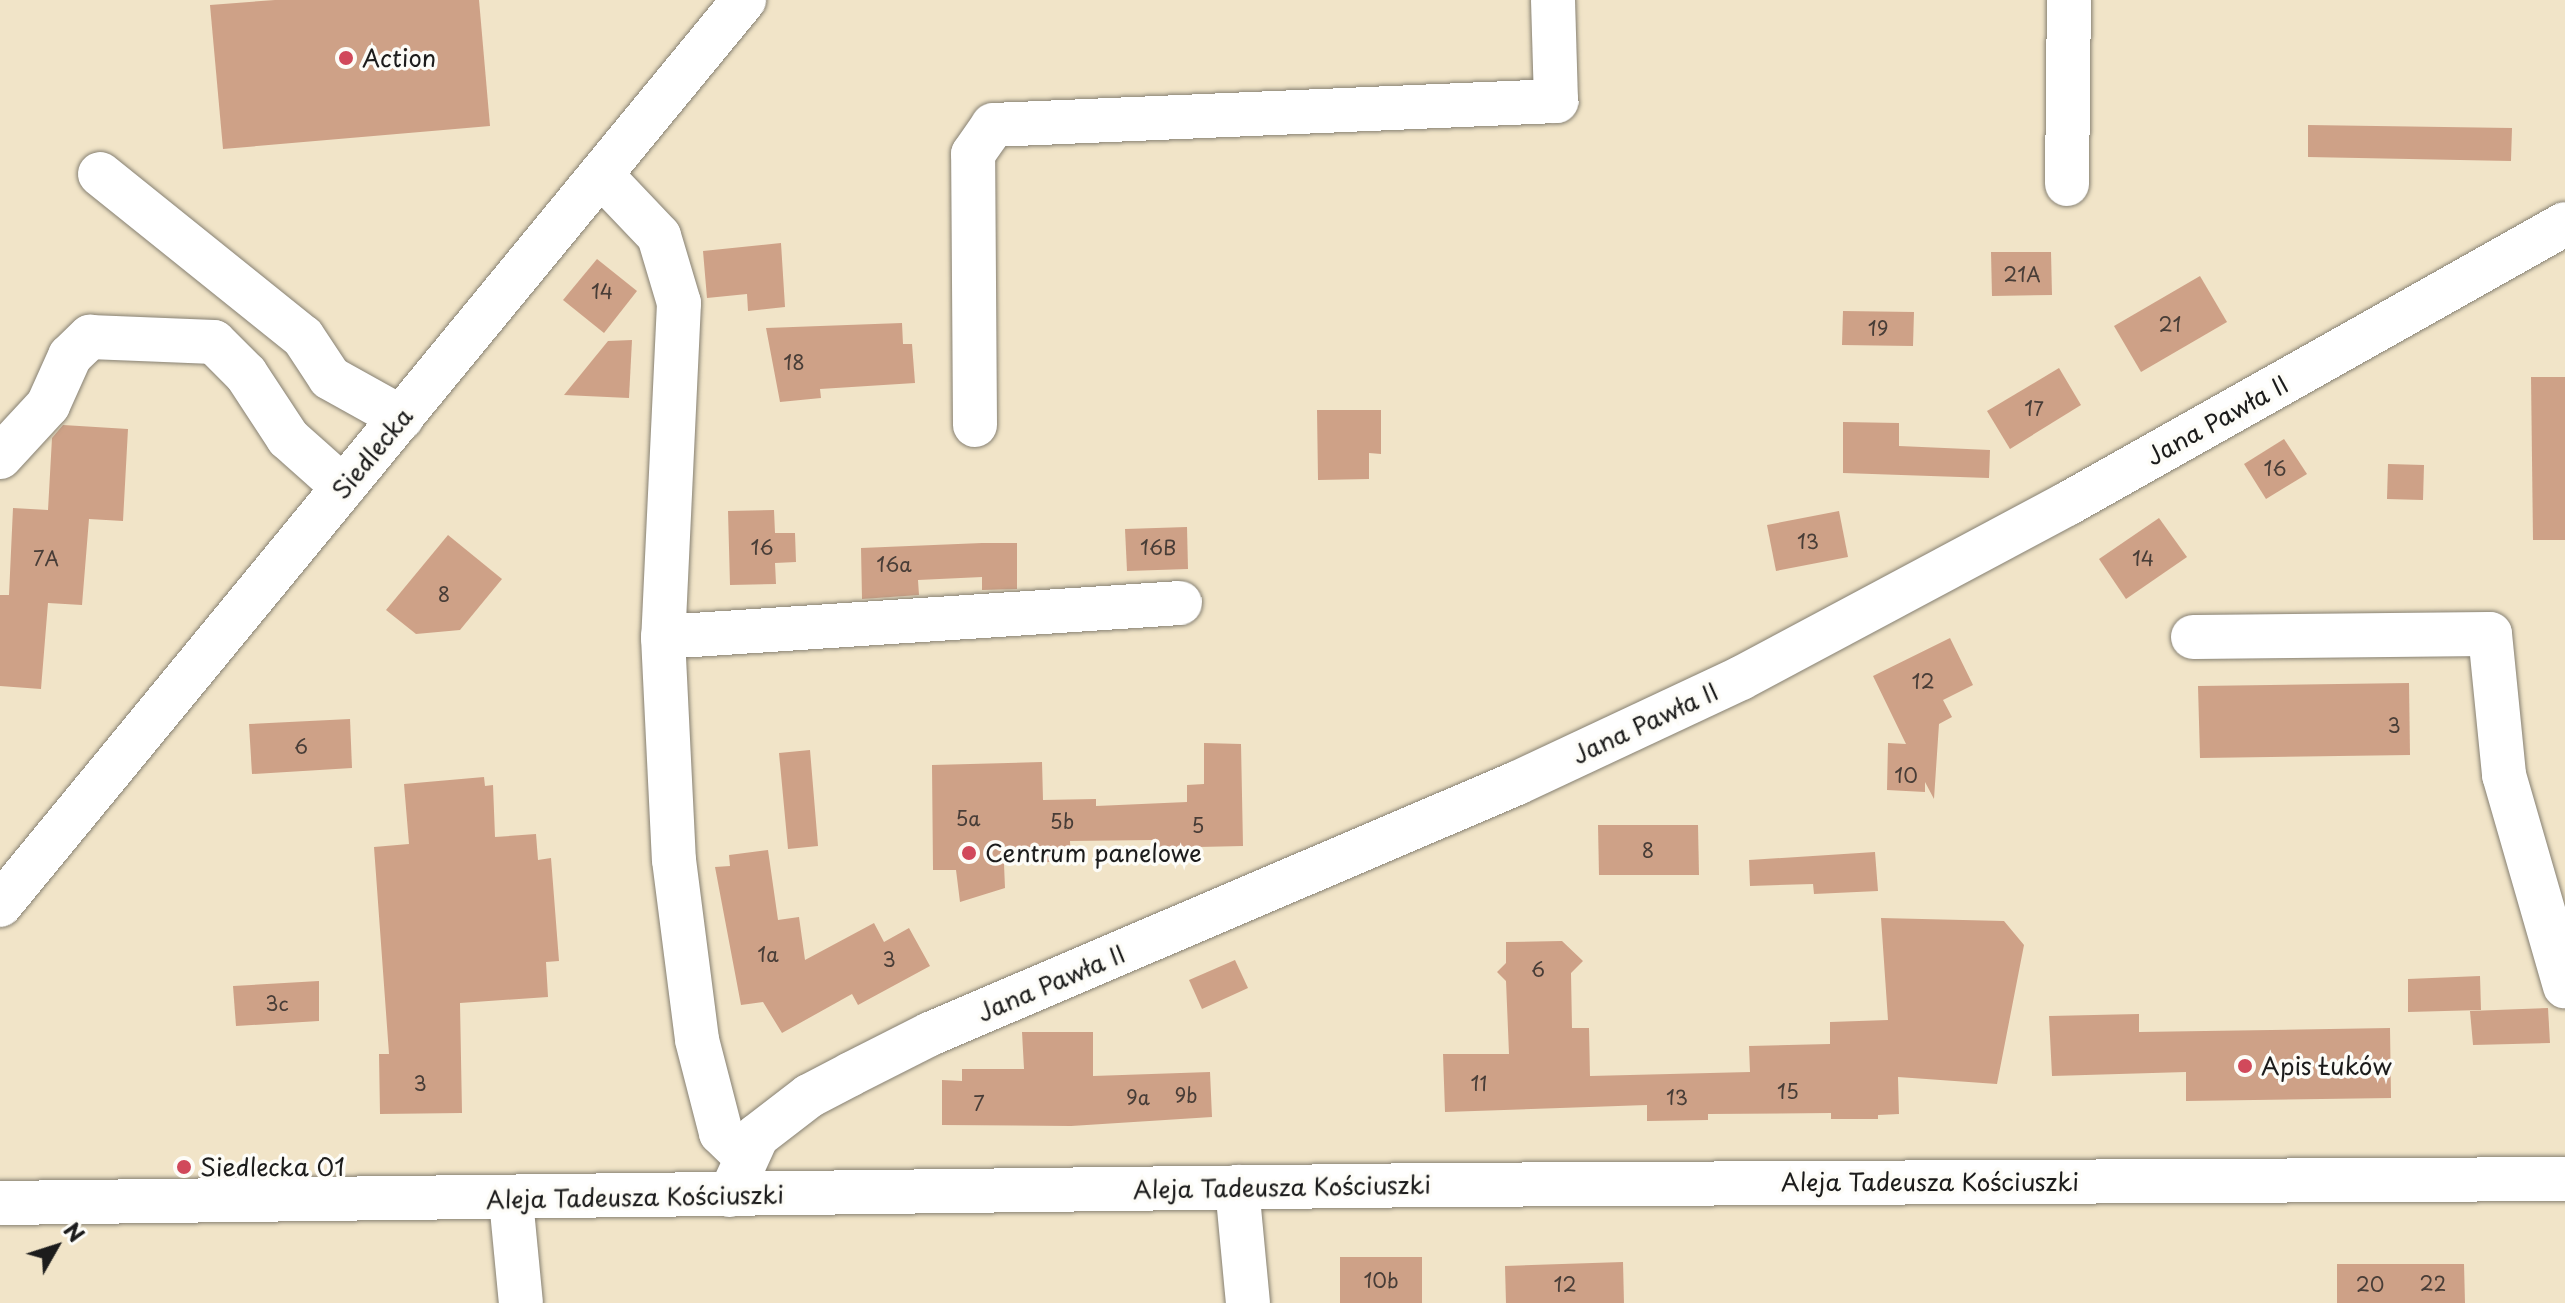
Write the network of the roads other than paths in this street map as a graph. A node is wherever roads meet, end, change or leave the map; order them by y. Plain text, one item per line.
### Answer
1 (744, 0) edge
2 (1553, 0) edge
3 (2069, 0) edge
4 (100, 174) dead end
5 (601, 175) junction
6 (2067, 184) dead end
7 (2565, 224) edge
8 (402, 418) junction
9 (975, 425) dead end
10 (0, 457) edge
11 (343, 487) junction
12 (1180, 603) dead end
13 (663, 637) junction
14 (2193, 637) dead end
15 (0, 905) edge
16 (2565, 986) edge
17 (738, 1176) junction
18 (2565, 1179) edge
19 (1237, 1187) junction
20 (511, 1200) junction
21 (0, 1203) edge
22 (521, 1303) edge
23 (1248, 1303) edge

1 - 5 street, Siedlecka
2 - 9 street
3 - 6 street
4 - 8 street
5 - 8 street, Siedlecka
5 - 13 street
7 - 17 street, Jana Pawła II
8 - 11 street, Siedlecka
10 - 11 street
11 - 15 street, Siedlecka
12 - 13 street
13 - 17 street
14 - 16 street
17 - 19 street, Aleja Tadeusza Kościuszki
17 - 20 street, Aleja Tadeusza Kościuszki
18 - 19 street, Aleja Tadeusza Kościuszki
19 - 23 street
20 - 21 street, Aleja Tadeusza Kościuszki
20 - 22 street

